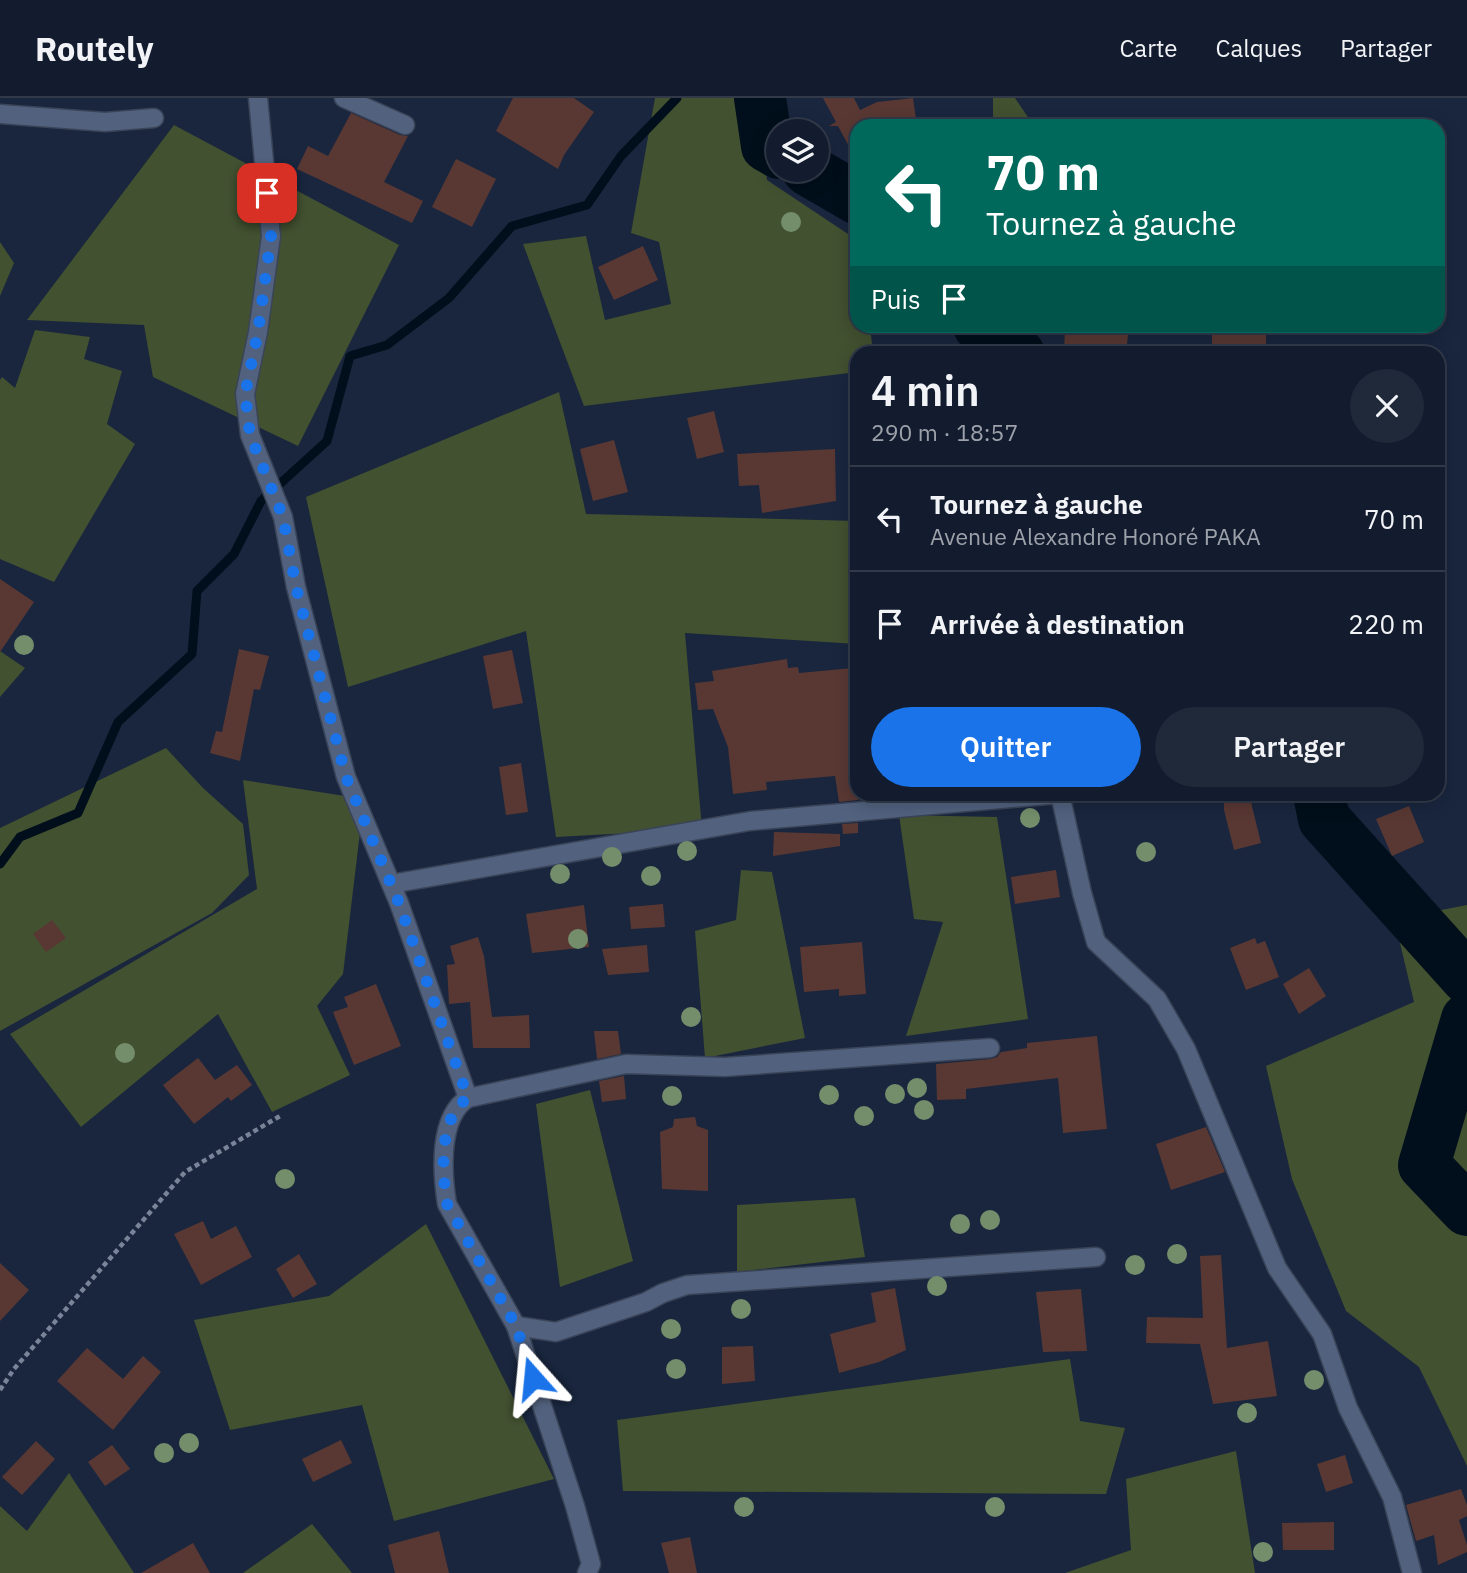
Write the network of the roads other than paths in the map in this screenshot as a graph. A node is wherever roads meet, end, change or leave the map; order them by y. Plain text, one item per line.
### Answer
1 (258, 98) edge
2 (344, 98) edge
3 (0, 114) edge
4 (154, 118) dead end
5 (405, 125) dead end
6 (979, 801) edge
7 (1061, 801) edge
8 (391, 884) junction
9 (990, 1048) dead end
10 (468, 1098) junction
11 (1096, 1257) dead end
12 (516, 1326) junction
13 (592, 1570) edge
14 (1412, 1573) edge

1 - 8 street
2 - 5 street
3 - 4 street
6 - 8 street
7 - 14 street
8 - 10 street
9 - 10 street
10 - 12 street
11 - 12 street
12 - 13 street

